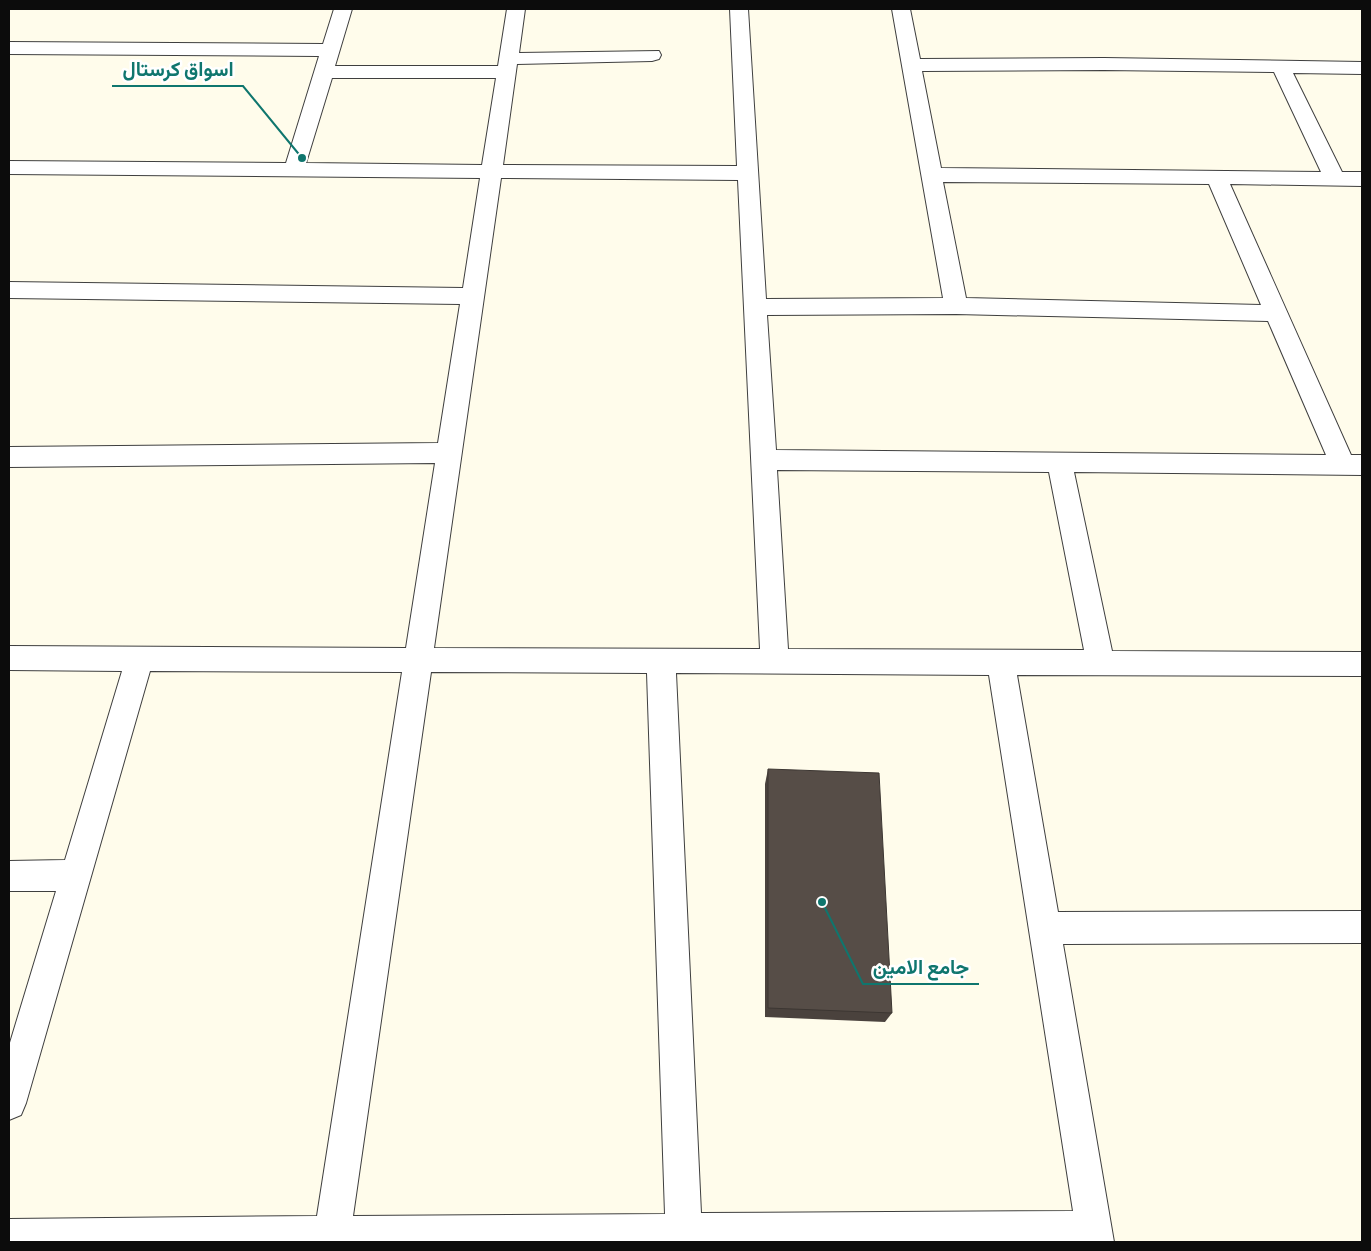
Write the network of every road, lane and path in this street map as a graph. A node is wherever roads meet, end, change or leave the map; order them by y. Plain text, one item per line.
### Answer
1 (343, 9) edge
2 (516, 9) edge
3 (739, 9) edge
4 (902, 9) edge
5 (9, 48) edge
6 (331, 50) junction
7 (652, 55) dead end
8 (912, 65) junction
9 (508, 66) junction
10 (1281, 67) junction
11 (1362, 68) edge
12 (324, 72) junction
13 (9, 168) edge
14 (294, 170) junction
15 (492, 171) junction
16 (748, 173) junction
17 (932, 175) junction
18 (1217, 178) junction
19 (1335, 179) junction
20 (1362, 179) edge
21 (9, 290) edge
22 (473, 296) junction
23 (956, 306) junction
24 (756, 307) junction
25 (1276, 313) junction
26 (449, 453) junction
27 (9, 457) edge
28 (764, 460) junction
29 (1059, 462) junction
30 (1353, 465) edge
31 (9, 658) edge
32 (140, 658) junction
33 (418, 660) junction
34 (661, 660) junction
35 (775, 661) junction
36 (1001, 662) junction
37 (1101, 663) junction
38 (1362, 664) edge
39 (77, 875) junction
40 (9, 876) edge
41 (1362, 927) edge
42 (1045, 928) junction
43 (9, 1103) edge
44 (684, 1233) junction
45 (332, 1235) junction
46 (1095, 1236) edge
47 (412, 1238) edge
48 (17, 1239) edge

1 - 6 street
2 - 9 street
3 - 16 street
4 - 8 street
5 - 6 street
6 - 12 street
7 - 9 street
8 - 10 street
8 - 17 street
9 - 12 street
9 - 15 street
10 - 11 street
10 - 19 street
12 - 14 street
13 - 14 street
14 - 15 street
15 - 16 street
15 - 22 street
16 - 24 street
17 - 18 street
17 - 23 street
18 - 19 street
18 - 25 street
19 - 20 street
21 - 22 street
22 - 26 street
23 - 24 street
23 - 25 street
24 - 28 street
25 - 30 street
26 - 27 street
26 - 33 street
28 - 29 street
28 - 35 street
29 - 30 street
29 - 37 street
31 - 32 street
32 - 33 street
32 - 39 street
33 - 34 street
33 - 45 street
34 - 35 street
34 - 44 street
35 - 36 street
36 - 37 street
36 - 42 street
37 - 38 street
39 - 40 street
39 - 43 street
41 - 42 street
42 - 46 street
44 - 46 street
44 - 47 street
45 - 47 street
45 - 48 street

